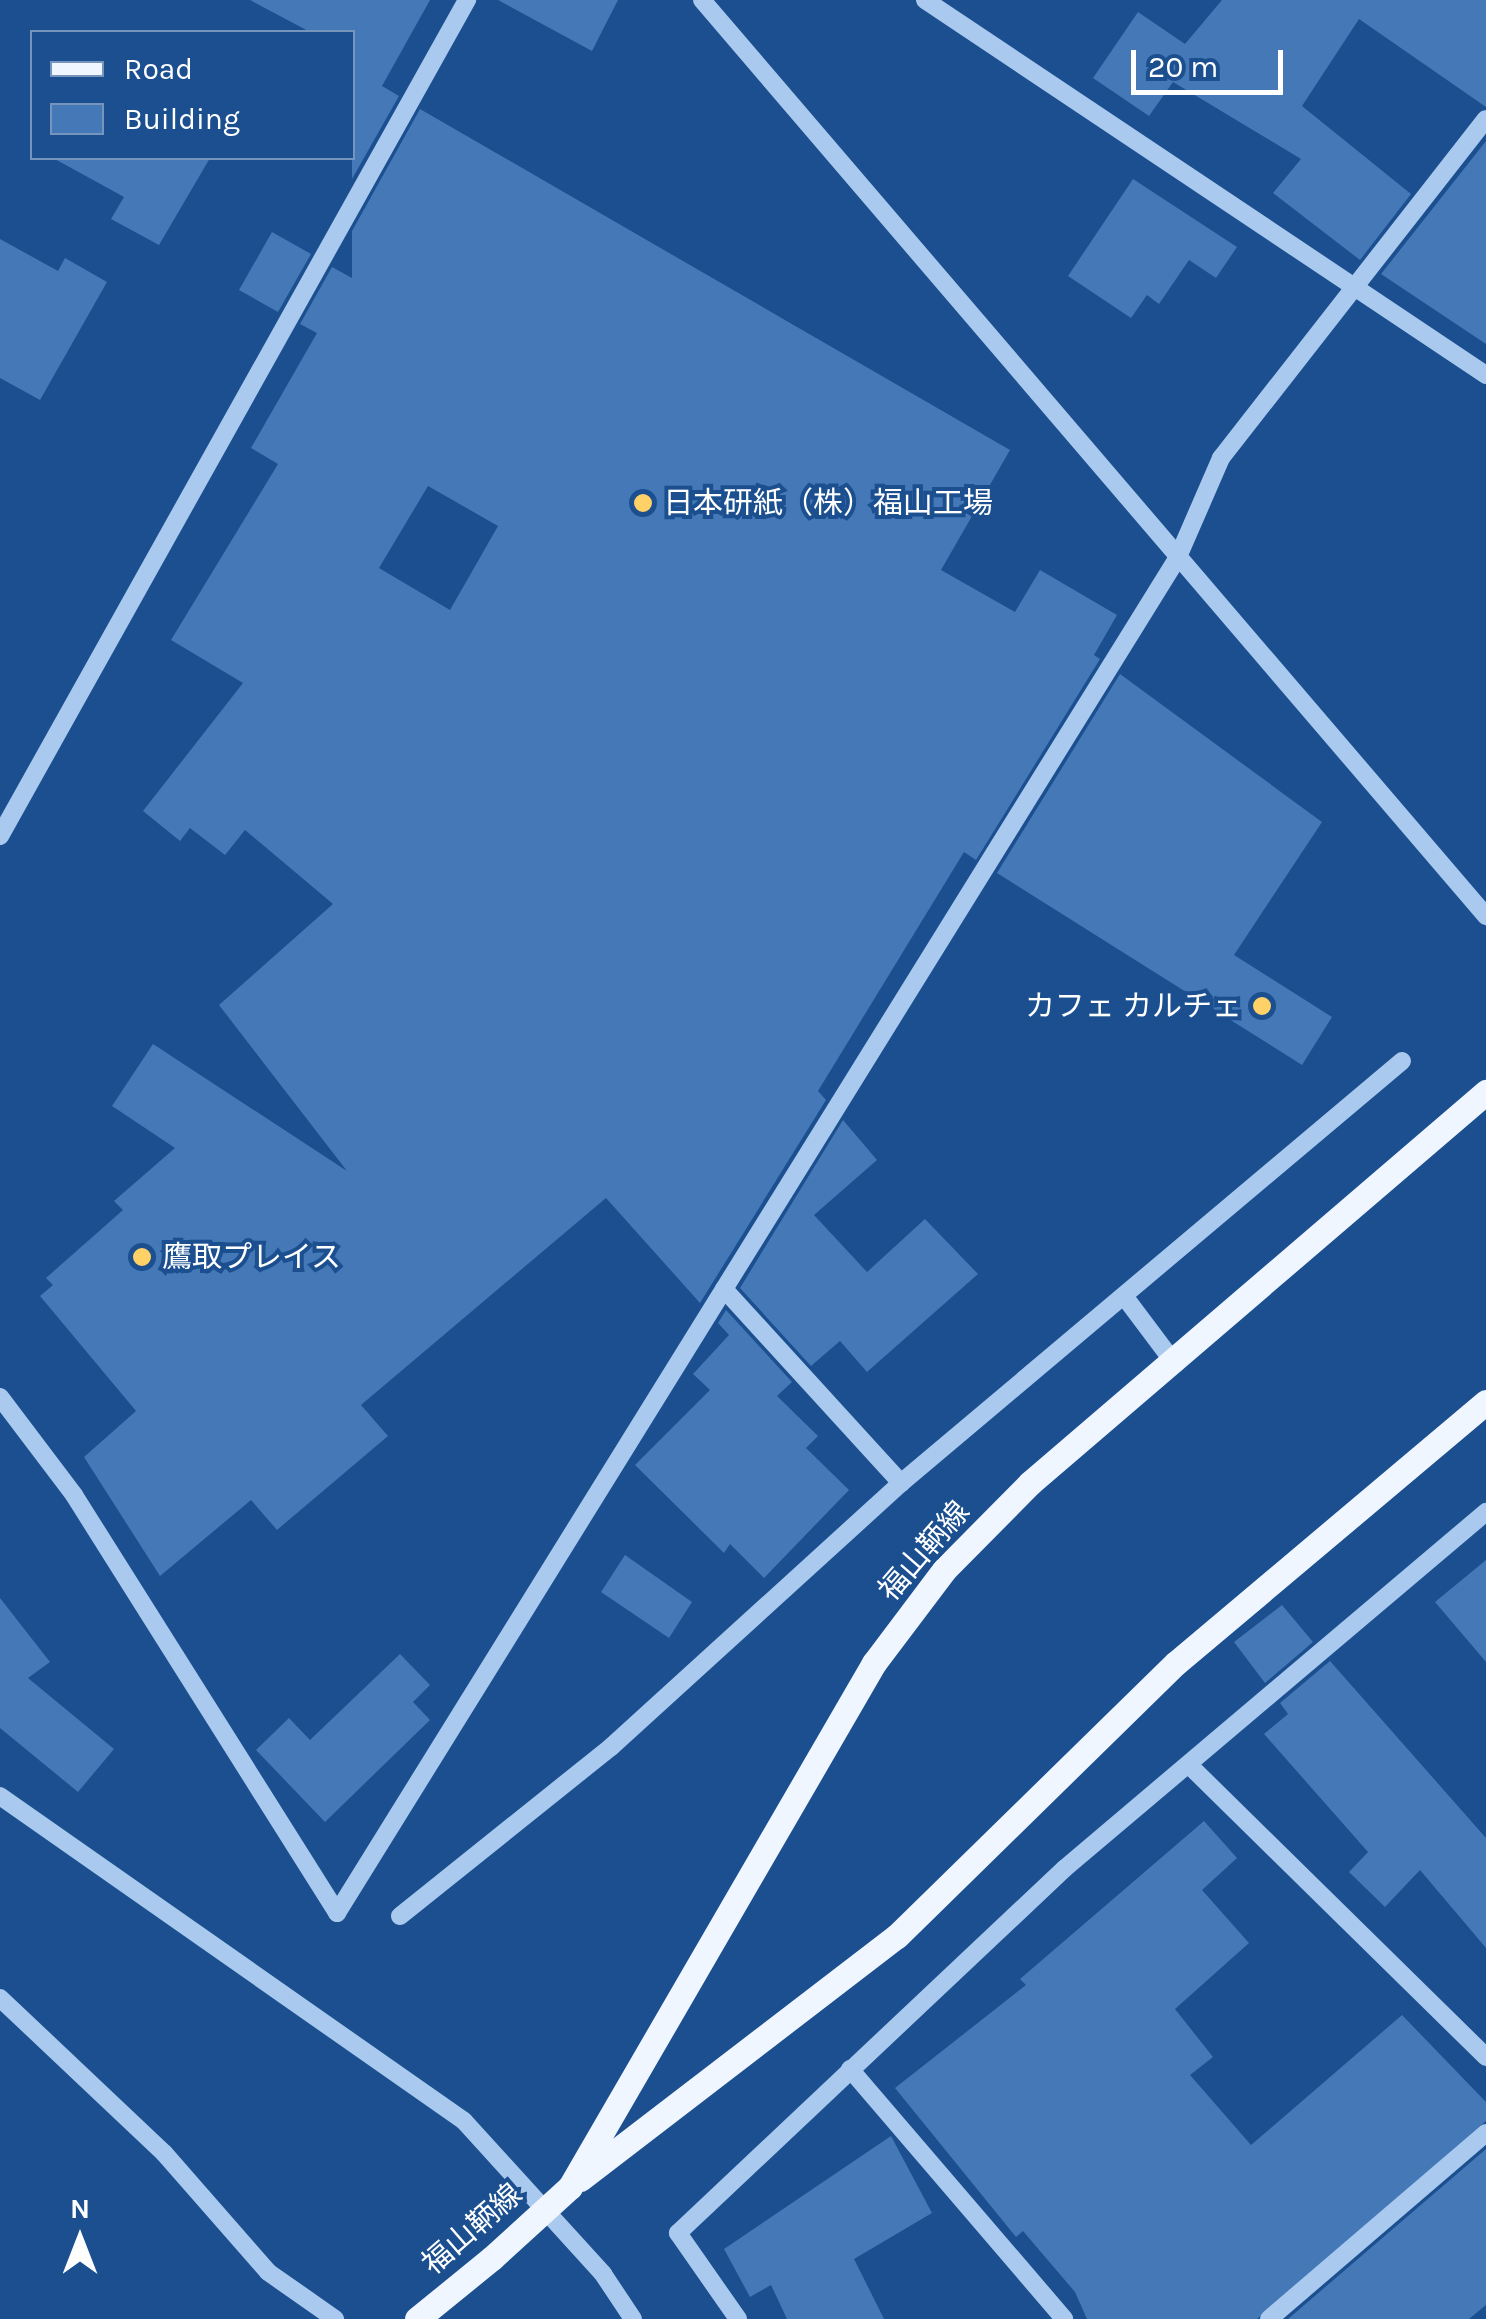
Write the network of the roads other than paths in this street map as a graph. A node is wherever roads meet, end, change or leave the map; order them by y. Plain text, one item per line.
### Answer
1 (467, 0) edge
2 (702, 0) edge
3 (924, 0) edge
4 (1486, 119) edge
5 (1346, 287) junction
6 (1486, 375) edge
7 (1178, 558) junction
8 (0, 836) edge
9 (1486, 916) edge
10 (1402, 1062) dead end
11 (1486, 1092) edge
12 (724, 1289) junction
13 (1124, 1296) junction
14 (1176, 1364) junction
15 (0, 1397) edge
16 (1486, 1402) edge
17 (901, 1483) junction
18 (1486, 1512) edge
19 (1190, 1766) junction
20 (0, 1796) edge
21 (400, 1916) dead end
22 (0, 1998) edge
23 (1486, 2056) edge
24 (850, 2068) junction
25 (1486, 2133) edge
26 (570, 2186) junction
27 (335, 2319) edge
28 (417, 2319) edge
29 (633, 2319) edge
30 (738, 2319) edge
31 (1064, 2319) edge
32 (1270, 2319) edge

1 - 8 street
2 - 7 street
3 - 5 street
4 - 5 street
5 - 6 street
5 - 7 street
7 - 9 street
7 - 12 street
10 - 13 street
11 - 14 main road, 福山鞆線
12 - 15 street
12 - 17 street
13 - 14 street
13 - 17 street
14 - 26 main road, 福山鞆線
16 - 26 main road, 福山鞆線
17 - 21 street
18 - 19 street
19 - 23 street
19 - 24 street
20 - 29 street
22 - 27 street
24 - 30 street
24 - 31 street
25 - 32 street
26 - 28 main road, 福山鞆線, bridge

